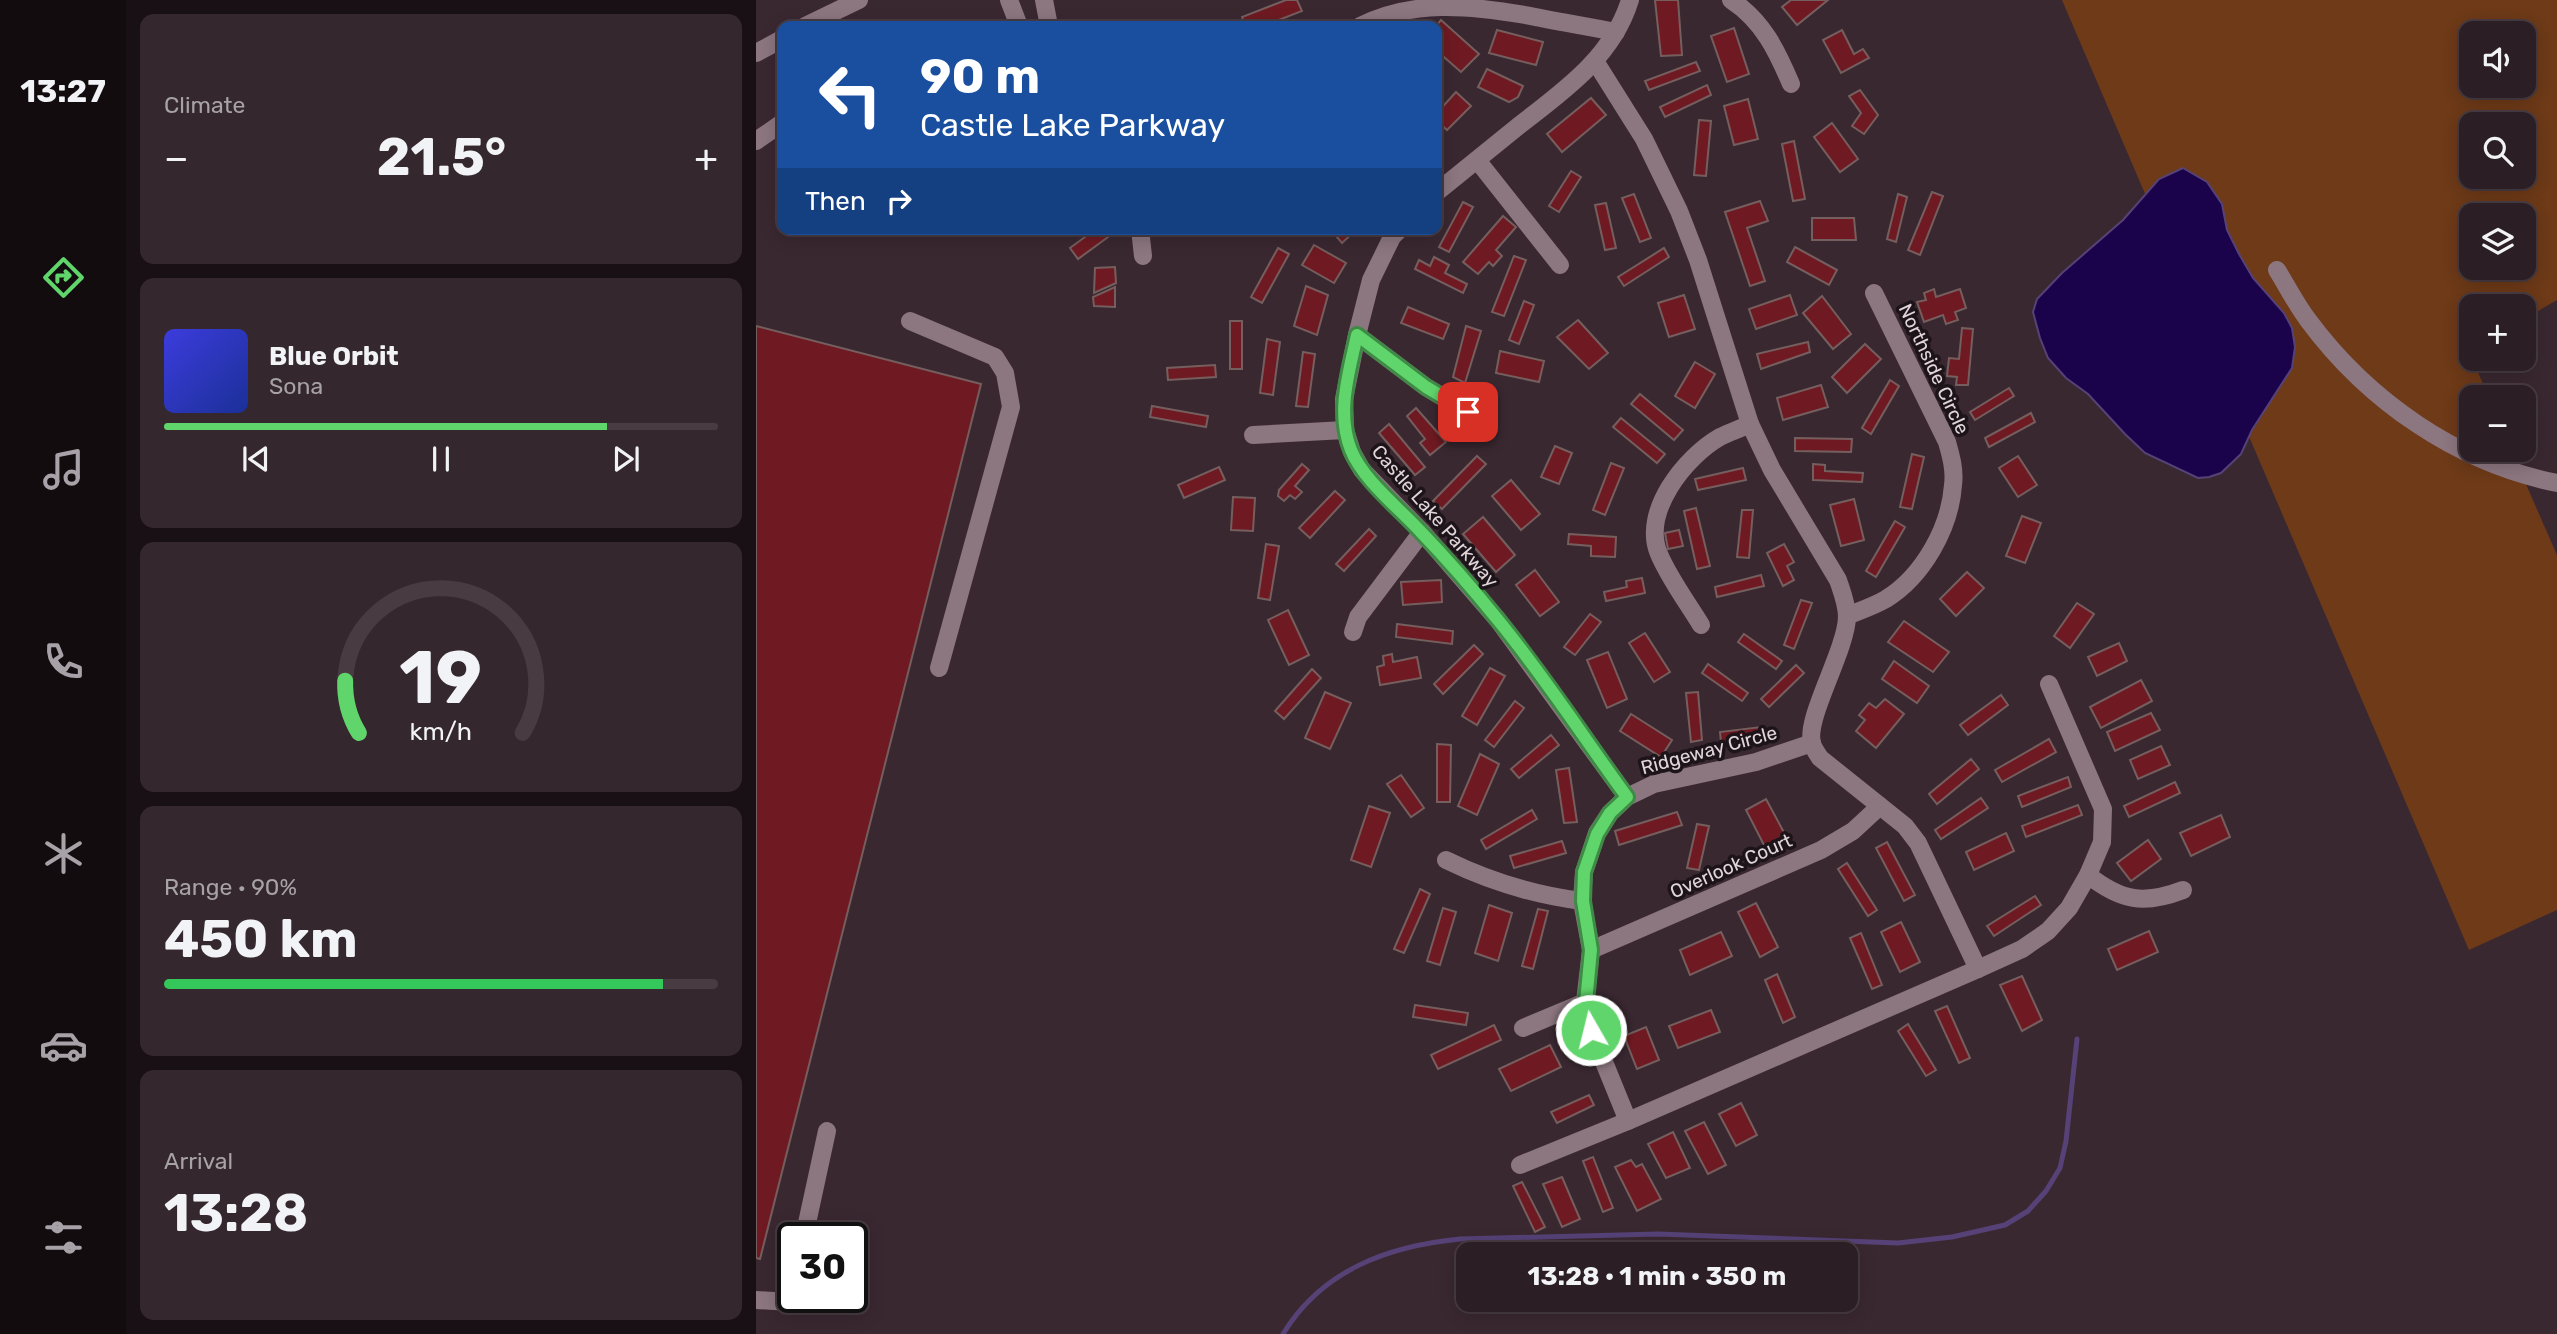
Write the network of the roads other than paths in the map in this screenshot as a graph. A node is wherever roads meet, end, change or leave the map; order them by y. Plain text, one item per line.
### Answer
1 (859, 0) edge
2 (1009, 0) edge
3 (1044, 0) edge
4 (1630, 0) edge
5 (1731, 0) edge
6 (815, 21) edge
7 (1017, 21) edge
8 (1048, 21) edge
9 (1373, 21) edge
10 (1616, 32) junction
11 (777, 42) edge
12 (756, 53) edge
13 (1595, 61) junction
14 (1791, 85) dead end
15 (777, 126) edge
16 (756, 141) edge
17 (1477, 160) junction
18 (1442, 188) edge
19 (1141, 235) edge
20 (1394, 235) edge
21 (1143, 256) dead end
22 (1560, 265) dead end
23 (2277, 270) dead end
24 (1874, 293) dead end
25 (911, 321) dead end
26 (1357, 335) junction
27 (1750, 424) junction
28 (1489, 425) dead end
29 (1345, 430) junction
30 (1253, 435) dead end
31 (2557, 482) edge
32 (1422, 532) junction
33 (1847, 617) junction
34 (1701, 625) dead end
35 (1353, 632) dead end
36 (939, 668) dead end
37 (2049, 684) dead end
38 (1812, 743) junction
39 (1627, 797) junction
40 (1880, 806) junction
41 (1447, 860) dead end
42 (2088, 875) junction
43 (2183, 890) dead end
44 (1583, 901) junction
45 (1591, 950) junction
46 (1978, 969) junction
47 (1586, 1002) junction
48 (1523, 1028) dead end
49 (1628, 1121) junction
50 (827, 1131) dead end
51 (1520, 1165) dead end
52 (807, 1222) edge
53 (756, 1300) edge
54 (777, 1301) edge

1 - 6 street
2 - 7 street
3 - 8 street
4 - 10 street
5 - 14 street
9 - 10 street
10 - 13 street
11 - 12 street
13 - 17 street
13 - 27 street
15 - 16 street
17 - 18 street
17 - 22 street
19 - 21 street
20 - 26 street, Castle Lake Parkway
23 - 31 street
24 - 33 street, Northside Circle
25 - 36 street
26 - 28 street
26 - 29 street, Castle Lake Parkway
27 - 33 street
27 - 34 street
29 - 30 street
29 - 32 street, Castle Lake Parkway
32 - 35 street
32 - 39 street, Castle Lake Parkway
33 - 38 street
37 - 42 street
38 - 39 street, Ridgeway Circle
38 - 40 street
39 - 44 street, Ridgeway Circle
40 - 45 street, Overlook Court
40 - 46 street
41 - 44 street
42 - 43 street
42 - 46 street
44 - 45 street, Ridgeway Circle
45 - 47 street, Ridgeway Circle
46 - 49 street
47 - 48 street
47 - 49 street, Ridgeway Circle
49 - 51 street
50 - 52 street
53 - 54 street

